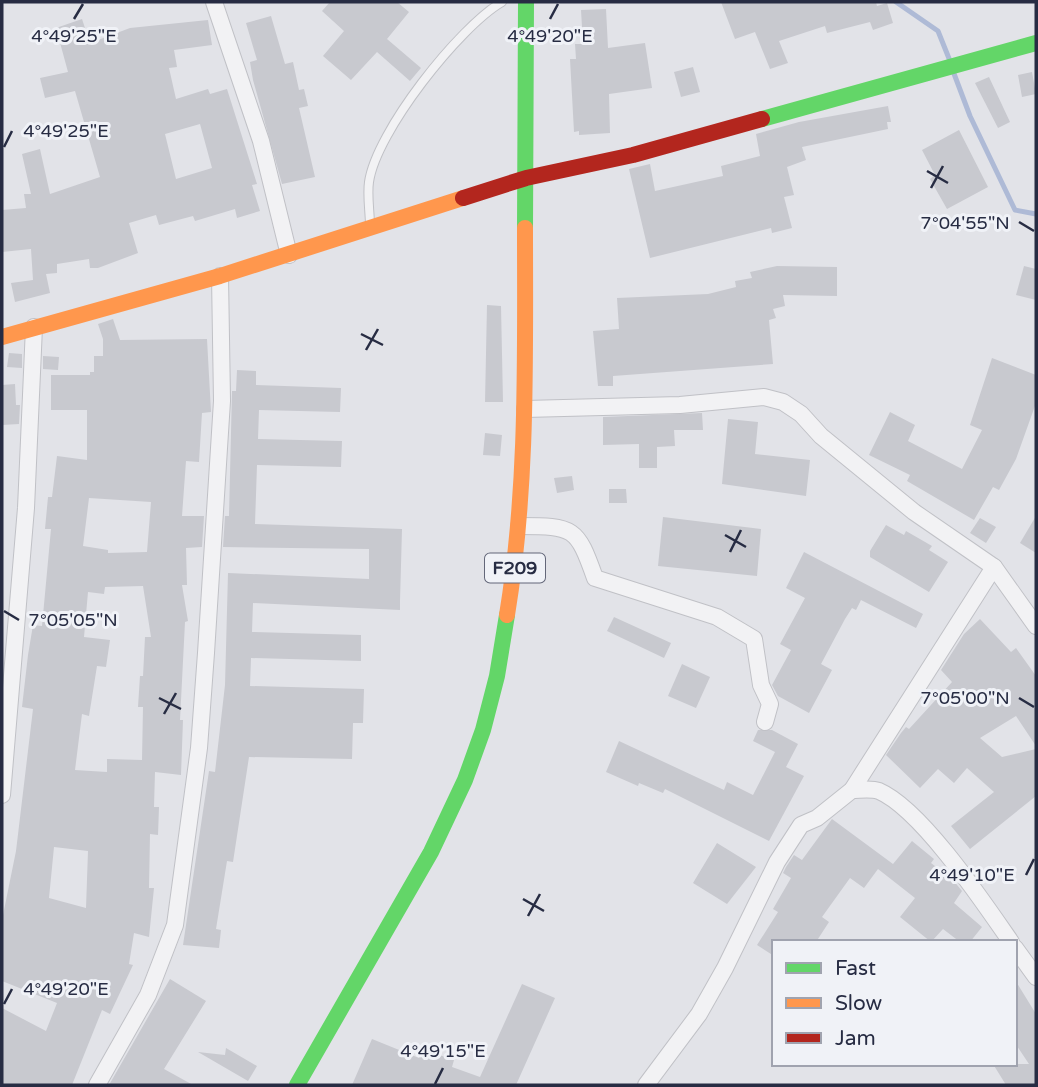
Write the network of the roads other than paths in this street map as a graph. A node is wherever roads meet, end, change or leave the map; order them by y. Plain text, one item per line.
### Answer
1 (214, 2) edge
2 (502, 2) edge
3 (526, 2) edge
4 (1035, 40) edge
5 (526, 178) junction
6 (370, 229) junction
7 (289, 255) junction
8 (220, 276) junction
9 (34, 327) junction
10 (2, 337) edge
11 (525, 409) junction
12 (519, 526) junction
13 (994, 566) junction
14 (1036, 626) edge
15 (765, 722) dead end
16 (852, 790) junction
17 (2, 795) edge
18 (1010, 940) edge
19 (1017, 951) edge
20 (1036, 977) edge
21 (97, 1085) edge
22 (297, 1085) edge
23 (646, 1085) edge

1 - 7 street
2 - 6 lane
3 - 5 main road, F209
4 - 5 main road
5 - 6 main road
5 - 11 main road, F209
6 - 7 main road
7 - 8 main road
8 - 9 main road
8 - 21 street
9 - 10 main road
9 - 17 street
11 - 12 main road, F209
11 - 13 street
12 - 15 street
12 - 22 main road, F209
13 - 14 street
13 - 16 street
16 - 18 street
16 - 23 street
19 - 20 street

